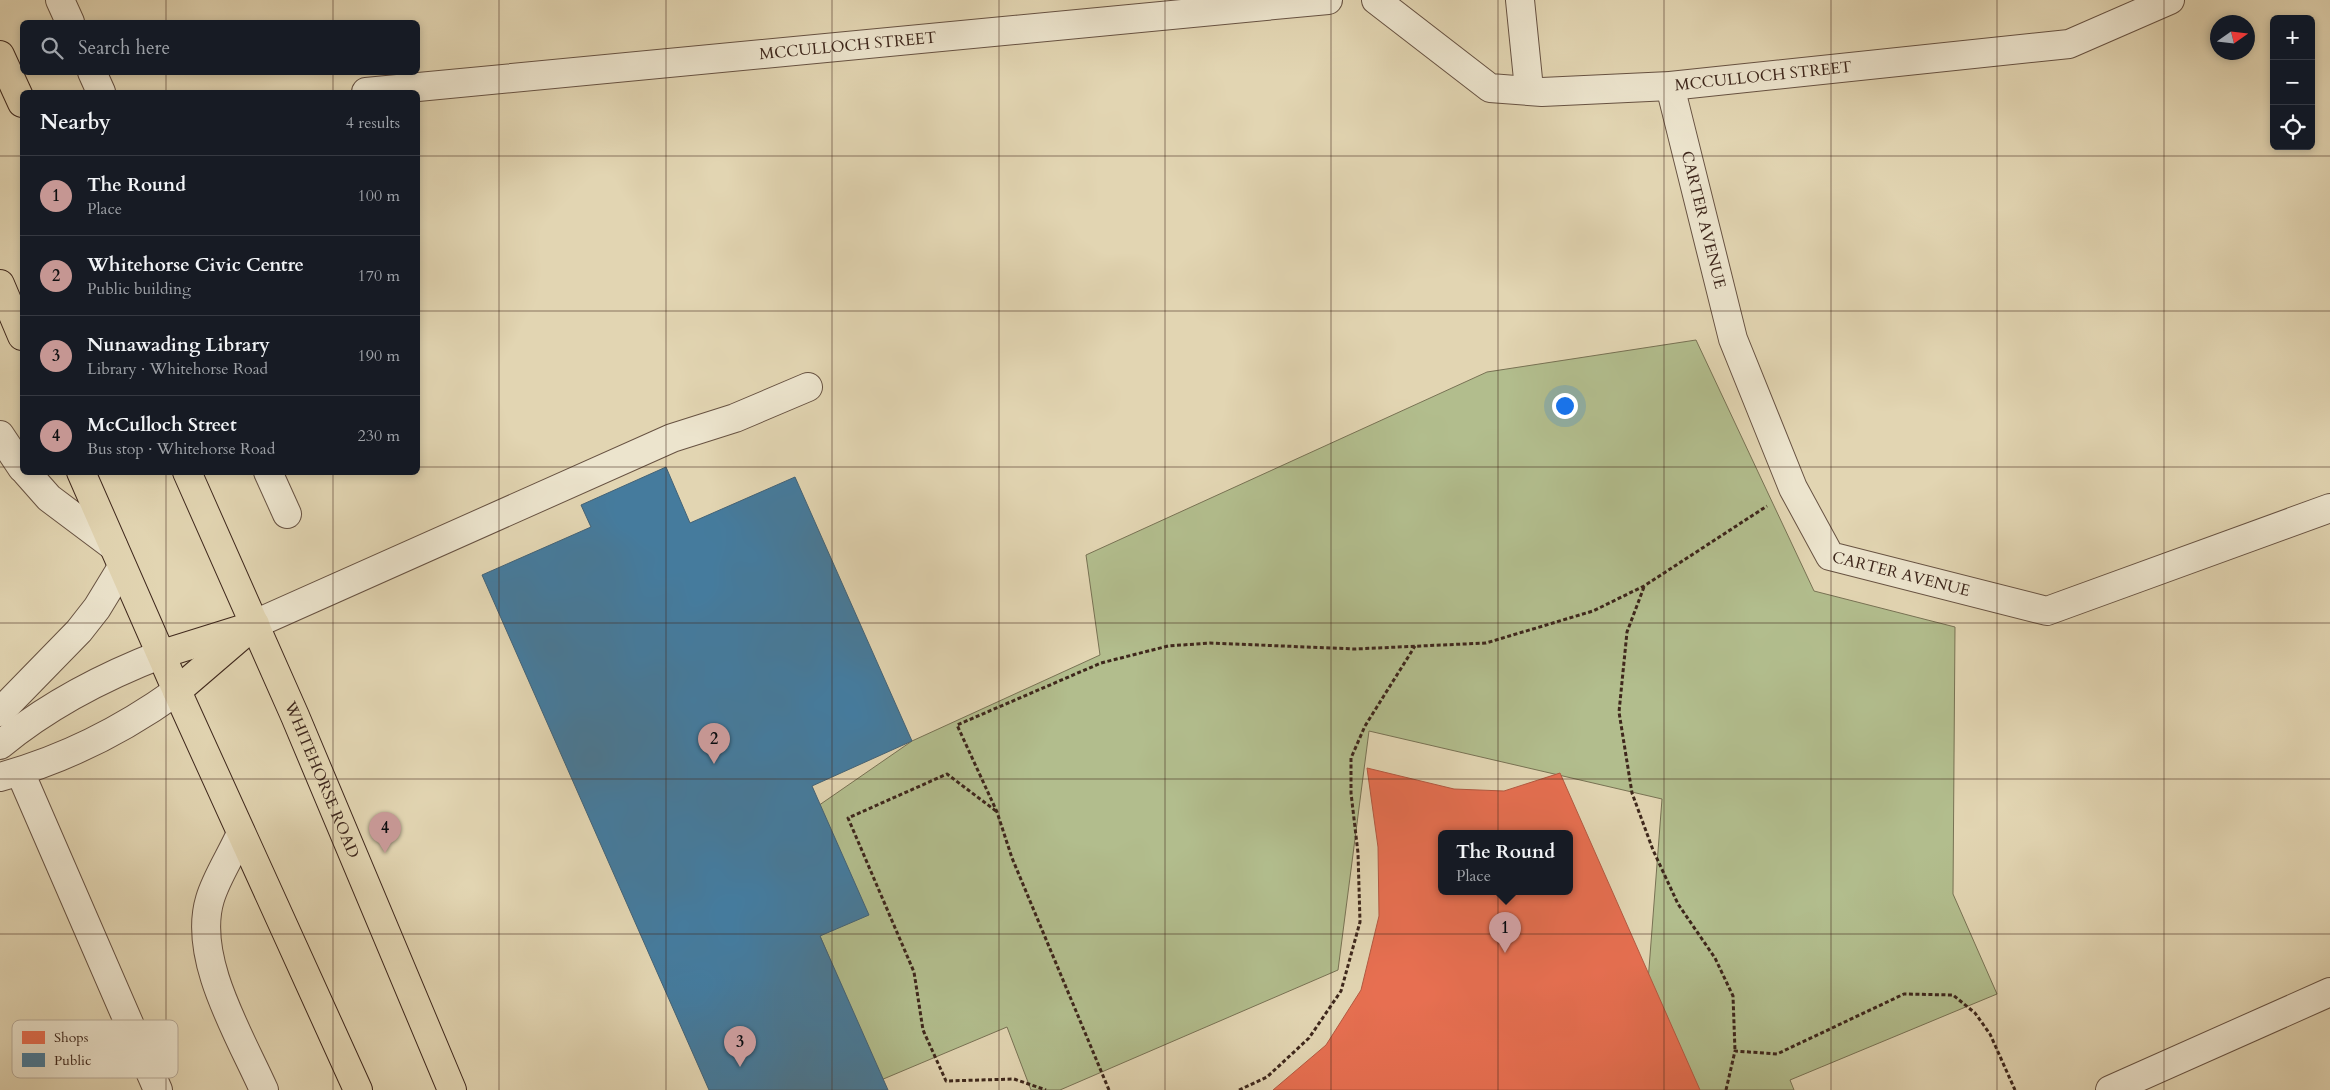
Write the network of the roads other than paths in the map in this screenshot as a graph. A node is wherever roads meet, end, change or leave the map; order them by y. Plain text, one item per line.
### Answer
1 (60, 0) edge
2 (1328, 0) edge
3 (1376, 0) edge
4 (1520, 0) edge
5 (2170, 0) edge
6 (69, 20) edge
7 (0, 55) edge
8 (93, 75) edge
9 (1670, 86) junction
10 (1528, 89) junction
11 (100, 90) edge
12 (387, 90) edge
13 (20, 99) edge
14 (0, 284) edge
15 (20, 331) edge
16 (808, 387) dead end
17 (0, 435) edge
18 (20, 465) edge
19 (29, 475) edge
20 (82, 475) edge
21 (188, 475) edge
22 (269, 475) edge
23 (2330, 508) edge
24 (287, 514) dead end
25 (117, 556) junction
26 (255, 624) junction
27 (162, 654) junction
28 (177, 691) junction
29 (0, 712) edge
30 (0, 745) edge
31 (10, 774) edge
32 (242, 833) junction
33 (2330, 992) edge
34 (125, 1020) edge
35 (152, 1078) edge
36 (158, 1090) edge
37 (264, 1090) edge
38 (358, 1090) edge
39 (452, 1090) edge
40 (2110, 1090) edge

1 - 6 street
2 - 12 street, MCCULLOCH STREET
3 - 10 street, MCCULLOCH STREET
4 - 10 street
5 - 9 street, MCCULLOCH STREET
7 - 13 highway
8 - 11 street
9 - 10 street, MCCULLOCH STREET
9 - 23 street, CARTER AVENUE
14 - 15 highway
16 - 26 street
17 - 18 street
19 - 25 street
20 - 25 highway
21 - 26 highway, WHITEHORSE ROAD
22 - 24 street
25 - 27 highway
25 - 29 street
26 - 27 highway
26 - 28 highway
26 - 39 highway, WHITEHORSE ROAD
27 - 28 highway
27 - 30 street
28 - 31 street
28 - 32 highway
31 - 34 street
32 - 37 street
32 - 38 highway
33 - 40 street
35 - 36 street

